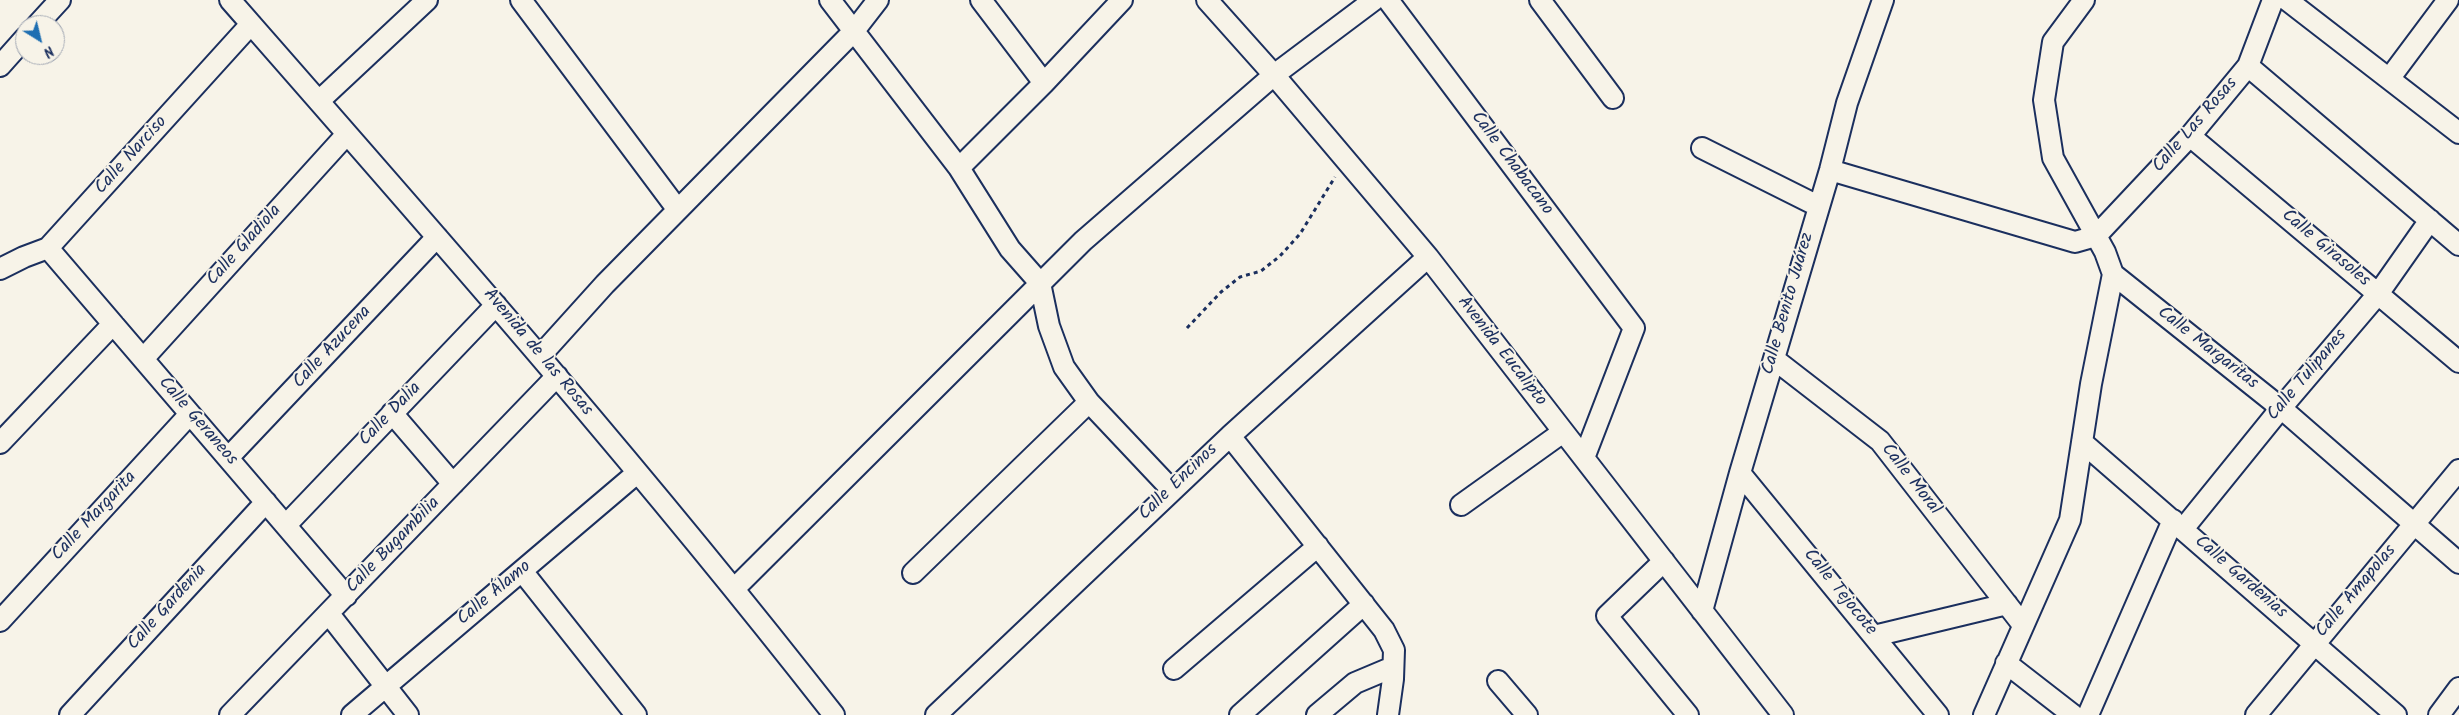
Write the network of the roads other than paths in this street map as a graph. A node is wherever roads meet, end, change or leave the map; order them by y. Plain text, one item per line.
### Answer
1 (60, 0) edge
2 (427, 0) edge
3 (521, 0) edge
4 (830, 0) edge
5 (878, 0) edge
6 (981, 0) edge
7 (1122, 0) edge
8 (1207, 0) edge
9 (1374, 0) edge
10 (1388, 0) edge
11 (1540, 0) edge
12 (1883, 0) edge
13 (2083, 0) edge
14 (2273, 0) edge
15 (2286, 0) edge
16 (2448, 0) edge
17 (242, 8) edge
18 (46, 15) edge
19 (854, 31) junction
20 (15, 49) edge
21 (0, 66) edge
22 (2248, 66) junction
23 (1274, 75) junction
24 (2389, 79) junction
25 (1044, 83) junction
26 (1613, 98) dead end
27 (318, 101) junction
28 (2459, 133) edge
29 (347, 134) junction
30 (2190, 136) junction
31 (1702, 148) dead end
32 (958, 168) junction
33 (1830, 170) junction
34 (1818, 206) junction
35 (678, 210) junction
36 (2430, 220) junction
37 (2096, 236) junction
38 (437, 237) junction
39 (2459, 245) edge
40 (48, 248) junction
41 (1428, 257) junction
42 (0, 269) edge
43 (2113, 274) junction
44 (1040, 283) junction
45 (2378, 294) junction
46 (496, 305) junction
47 (113, 324) junction
48 (540, 356) junction
49 (142, 359) junction
50 (1774, 359) junction
51 (2459, 362) edge
52 (557, 376) junction
53 (1089, 402) junction
54 (2281, 408) junction
55 (190, 414) junction
56 (392, 414) junction
57 (1563, 432) junction
58 (1230, 436) junction
59 (2082, 442) junction
60 (0, 443) edge
61 (228, 458) junction
62 (1584, 458) junction
63 (2459, 470) edge
64 (1740, 472) junction
65 (637, 473) junction
66 (453, 484) junction
67 (1172, 490) junction
68 (266, 502) junction
69 (1461, 505) dead end
70 (2178, 524) junction
71 (2413, 524) junction
72 (286, 525) junction
73 (1318, 546) junction
74 (1664, 561) junction
75 (2459, 564) edge
76 (522, 571) junction
77 (913, 573) dead end
78 (735, 588) junction
79 (346, 596) junction
80 (1364, 604) junction
81 (2007, 604) junction
82 (1702, 611) junction
83 (329, 614) junction
84 (0, 621) edge
85 (2023, 625) junction
86 (1874, 636) junction
87 (2314, 643) junction
88 (2006, 664) junction
89 (1393, 667) junction
90 (1174, 669) dead end
91 (1498, 681) dead end
92 (385, 687) junction
93 (2459, 688) edge
94 (70, 715) edge
95 (230, 715) edge
96 (352, 715) edge
97 (408, 715) edge
98 (636, 715) edge
99 (834, 715) edge
100 (936, 715) edge
101 (1240, 715) edge
102 (1318, 715) edge
103 (1388, 715) edge
104 (1527, 715) edge
105 (1688, 715) edge
106 (1783, 715) edge
107 (1938, 715) edge
108 (1984, 715) edge
109 (2073, 715) edge
110 (2088, 715) edge
111 (2256, 715) edge
112 (2396, 715) edge
113 (2439, 715) edge

1 - 18 street
2 - 27 street
3 - 35 street
4 - 19 street
5 - 19 street
6 - 25 street
7 - 25 street
8 - 23 street, Avenida Eucalipto
9 - 23 street
10 - 62 street, Calle Chabacano
11 - 26 street
12 - 33 street, Calle Benito Juárez
13 - 37 street
14 - 22 street, Calle Las Rosas
15 - 24 street
16 - 24 street
17 - 27 street, Avenida de las Rosas
17 - 40 street, Calle Narciso
19 - 32 street
19 - 35 street
20 - 21 street
22 - 30 street, Calle Las Rosas
22 - 36 street
23 - 41 street, Avenida Eucalipto
23 - 44 street
24 - 28 street
25 - 32 street
27 - 29 street, Avenida de las Rosas
29 - 38 street, Avenida de las Rosas
29 - 49 street, Calle Gladiola
30 - 37 street, Calle Las Rosas
30 - 45 street, Calle Girasoles
31 - 34 street
32 - 44 street
33 - 34 street, Calle Benito Juárez
33 - 37 street
34 - 50 street, Calle Benito Juárez
35 - 48 street
36 - 39 street
36 - 45 street, Calle Tulipanes
37 - 43 street
38 - 46 street, Avenida de las Rosas
38 - 61 street, Calle Azucena
40 - 42 street, Calle Narciso
40 - 47 street, Calle Geraneos
41 - 57 street, Avenida Eucalipto
41 - 58 street, Calle Encinos
43 - 54 street, Calle Margaritas
43 - 59 street
44 - 53 street
44 - 78 street
45 - 51 street, Calle Girasoles
45 - 54 street, Calle Tulipanes
46 - 48 street, Avenida de las Rosas
46 - 56 street, Calle Dalia
47 - 49 street, Calle Geraneos
47 - 60 street
48 - 52 street, Avenida de las Rosas
49 - 55 street, Calle Geraneos
50 - 64 street, Calle Benito Juárez
50 - 81 street, Calle Moral
52 - 65 street, Avenida de las Rosas
52 - 66 street, Calle Bugambilia
53 - 67 street
53 - 77 street
54 - 70 street, Calle Tulipanes
54 - 71 street, Calle Margaritas
55 - 61 street, Calle Geraneos
55 - 84 street, Calle Margarita
56 - 66 street
56 - 72 street, Calle Dalia
57 - 62 street, Avenida Eucalipto
57 - 69 street
58 - 67 street, Calle Encinos
58 - 73 street
59 - 70 street, Calle Gardenias
59 - 85 street
61 - 68 street, Calle Geraneos
62 - 74 street, Avenida Eucalipto
63 - 71 street, Calle Amapolas
64 - 82 street, Calle Benito Juárez
64 - 86 street, Calle Tejocote
65 - 76 street, Calle Álamo
65 - 78 street, Avenida de las Rosas
66 - 79 street, Calle Bugambilia
67 - 100 street, Calle Encinos
68 - 72 street, Calle Geraneos
68 - 94 street, Calle Gardenia
70 - 87 street, Calle Gardenias
70 - 110 street, Calle Tulipanes
71 - 75 street, Calle Margaritas
71 - 87 street, Calle Amapolas
72 - 79 street, Calle Geraneos
73 - 80 street
73 - 90 street
74 - 82 street, Avenida Eucalipto
74 - 105 street
76 - 92 street, Calle Álamo
76 - 98 street
78 - 99 street, Avenida de las Rosas
79 - 83 street, Calle Bugambilia
80 - 89 street
80 - 101 street
81 - 85 street, Calle Moral
81 - 86 street
82 - 106 street, Avenida Eucalipto
83 - 92 street
83 - 95 street, Calle Bugambilia
85 - 88 street
86 - 107 street, Calle Tejocote
87 - 111 street, Calle Amapolas
87 - 112 street, Calle Gardenias
88 - 108 street
88 - 109 street
89 - 102 street
89 - 103 street
91 - 104 street
92 - 96 street, Calle Álamo
92 - 97 street
93 - 113 street

